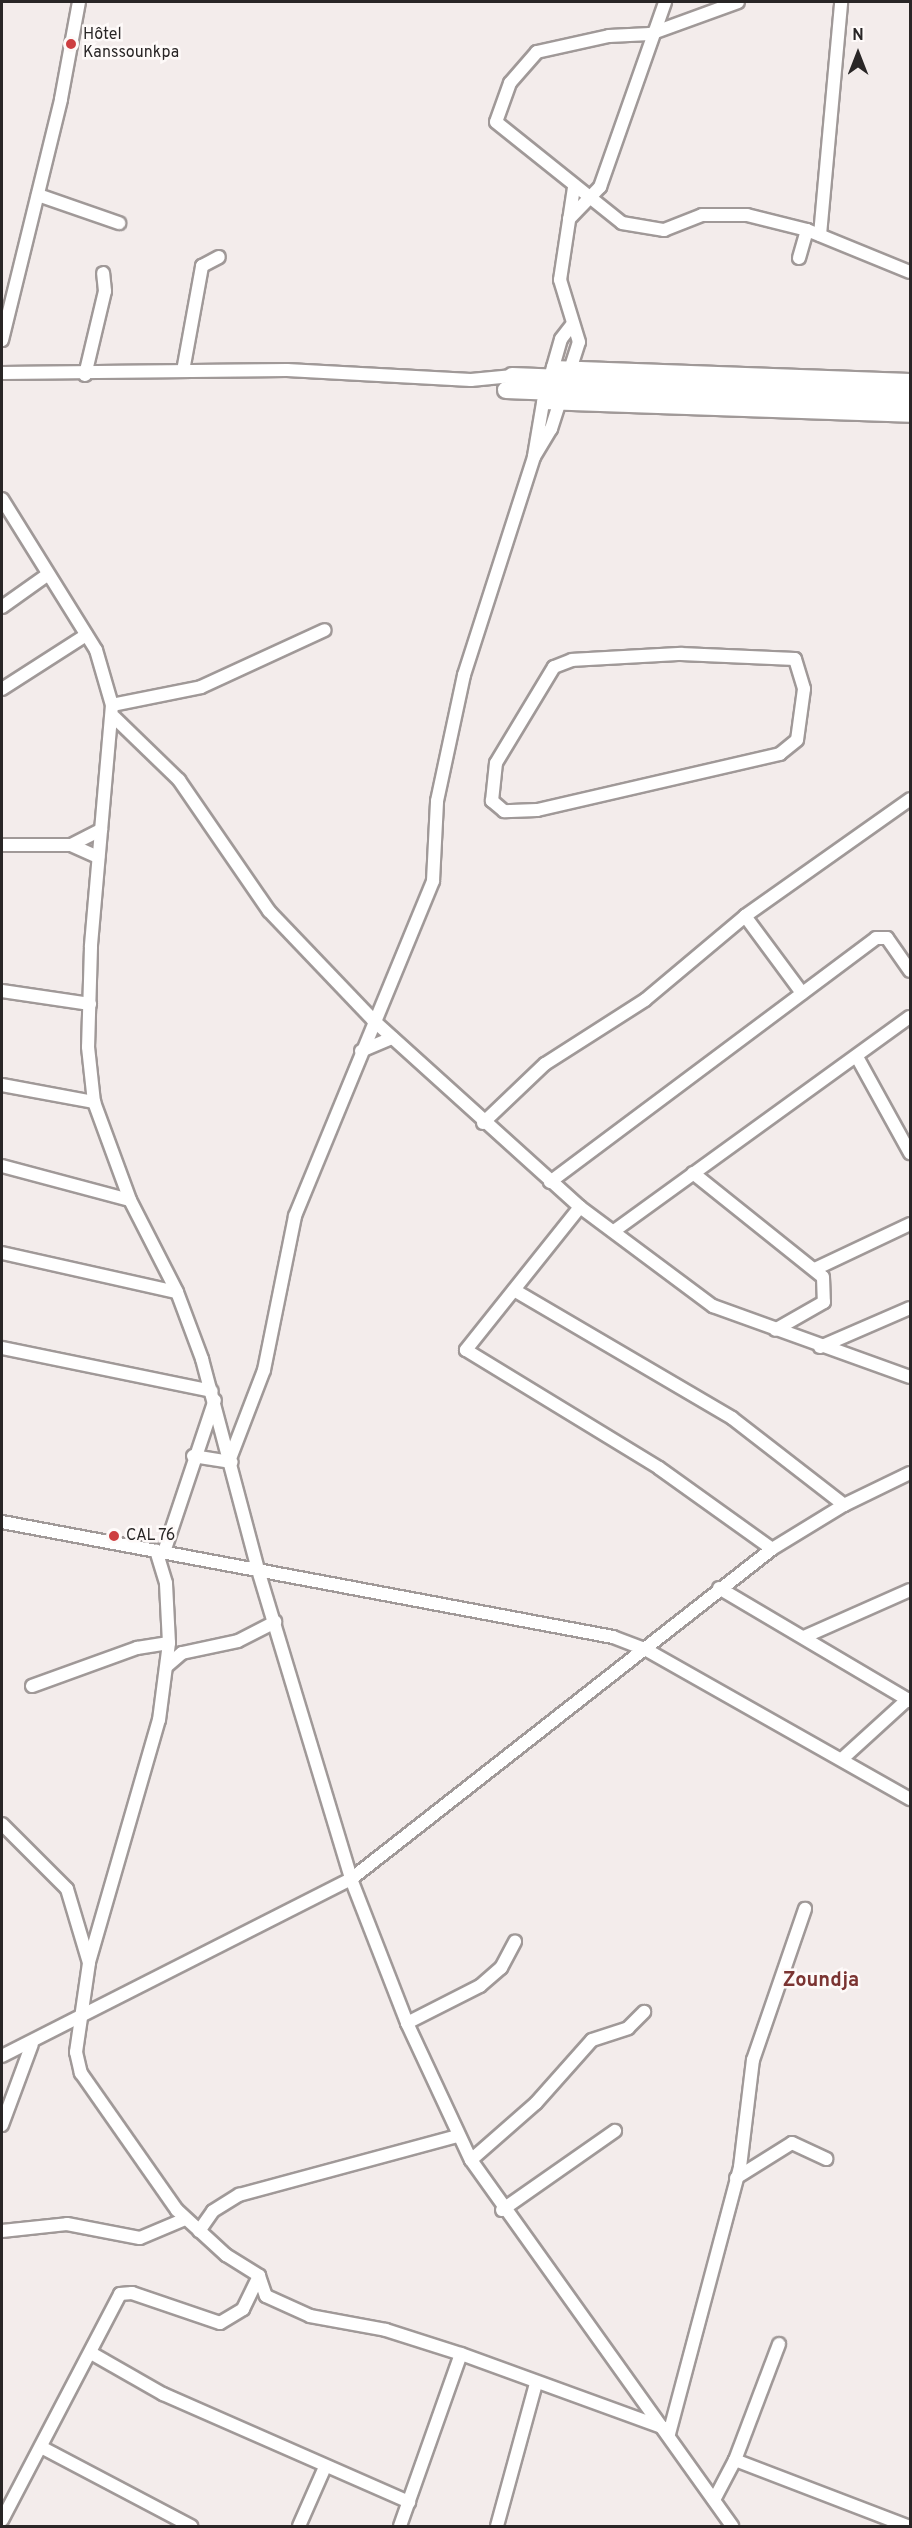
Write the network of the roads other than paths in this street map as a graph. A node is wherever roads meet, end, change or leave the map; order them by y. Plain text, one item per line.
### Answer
1 (79, 2) edge
2 (665, 2) edge
3 (738, 2) edge
4 (841, 2) edge
5 (650, 34) junction
6 (574, 187) junction
7 (38, 195) junction
8 (589, 198) junction
9 (569, 219) junction
10 (119, 222) dead end
11 (807, 230) junction
12 (820, 235) junction
13 (219, 257) dead end
14 (799, 258) dead end
15 (910, 272) edge
16 (103, 273) dead end
17 (572, 325) junction
18 (2, 340) edge
19 (183, 371) junction
20 (2, 373) edge
21 (85, 375) junction
22 (910, 380) edge
23 (509, 383) joint
24 (548, 385) junction
25 (565, 386) junction
26 (910, 391) edge
27 (910, 406) edge
28 (910, 416) edge
29 (534, 457) junction
30 (2, 499) edge
31 (47, 575) junction
32 (2, 607) edge
33 (325, 630) dead end
34 (86, 635) junction
35 (754, 655) joint
36 (2, 689) edge
37 (113, 711) junction
38 (910, 799) edge
39 (101, 830) junction
40 (2, 844) edge
41 (71, 845) junction
42 (98, 857) junction
43 (745, 916) junction
44 (910, 971) edge
45 (2, 991) edge
46 (802, 993) junction
47 (90, 1004) junction
48 (910, 1017) edge
49 (373, 1020) junction
50 (392, 1038) junction
51 (361, 1051) junction
52 (857, 1057) junction
53 (2, 1085) edge
54 (94, 1102) junction
55 (483, 1123) junction
56 (910, 1153) edge
57 (2, 1166) edge
58 (693, 1173) junction
59 (550, 1182) junction
60 (130, 1200) junction
61 (580, 1207) junction
62 (910, 1224) edge
63 (614, 1231) junction
64 (2, 1253) edge
65 (815, 1269) junction
66 (514, 1290) junction
67 (177, 1292) junction
68 (910, 1308) edge
69 (776, 1330) junction
70 (820, 1347) junction
71 (2, 1348) edge
72 (910, 1377) edge
73 (213, 1396) junction
74 (193, 1456) junction
75 (231, 1459) junction
76 (910, 1473) edge
77 (844, 1504) junction
78 (2, 1522) edge
79 (772, 1549) junction
80 (160, 1552) junction
81 (258, 1570) junction
82 (719, 1588) junction
83 (909, 1592) edge
84 (275, 1622) junction
85 (804, 1637) junction
86 (169, 1643) junction
87 (645, 1649) junction
88 (167, 1666) junction
89 (32, 1686) dead end
90 (909, 1700) edge
91 (842, 1760) junction
92 (910, 1799) edge
93 (2, 1824) edge
94 (351, 1879) junction
95 (805, 1909) dead end
96 (515, 1942) dead end
97 (89, 1963) junction
98 (644, 2012) dead end
99 (81, 2020) junction
100 (407, 2023) junction
101 (32, 2044) junction
102 (2, 2056) edge
103 (2, 2126) edge
104 (615, 2131) dead end
105 (457, 2136) junction
106 (827, 2159) dead end
107 (471, 2160) junction
108 (736, 2178) junction
109 (502, 2210) junction
110 (185, 2219) junction
111 (2, 2231) edge
112 (199, 2231) junction
113 (260, 2276) junction
114 (779, 2344) dead end
115 (91, 2353) junction
116 (461, 2354) junction
117 (536, 2383) junction
118 (666, 2431) junction
119 (41, 2447) junction
120 (735, 2460) junction
121 (325, 2467) junction
122 (714, 2500) junction
123 (409, 2502) junction
124 (2, 2520) edge
125 (728, 2525) edge
126 (191, 2526) edge
127 (299, 2526) edge
128 (400, 2526) edge
129 (497, 2526) edge
130 (907, 2526) edge

1 - 7 street
2 - 5 street
3 - 5 street
4 - 12 street
5 - 6 street
5 - 8 street
6 - 8 street
6 - 9 street
7 - 10 street
7 - 18 street
8 - 9 street
8 - 11 street
9 - 17 street
11 - 12 street
11 - 14 street
12 - 15 street
13 - 19 street
16 - 21 street
17 - 24 street
17 - 25 street
19 - 21 street
19 - 23 street
20 - 21 street
22 - 25 street
23 - 24 main road
24 - 25 main road
24 - 25 street
24 - 29 street
25 - 26 main road
25 - 27 main road
25 - 28 street
25 - 29 street
29 - 49 street
30 - 31 street
31 - 32 street
31 - 34 street
33 - 37 street
34 - 36 street
34 - 37 street
35 - 35 street
37 - 39 street
37 - 49 street
38 - 43 street
39 - 41 street
39 - 42 street
40 - 41 street
41 - 42 street
42 - 47 street
43 - 46 street
43 - 55 street
44 - 46 street
45 - 47 street
46 - 59 street
47 - 54 street
48 - 52 street
49 - 50 street
49 - 51 street
50 - 51 street
50 - 55 street
51 - 75 street
52 - 56 street
52 - 58 street
53 - 54 street
54 - 60 street
55 - 59 street
57 - 60 street
58 - 63 street
58 - 65 street
59 - 61 street
60 - 67 street
61 - 63 street
61 - 66 street
62 - 65 street
63 - 69 street
64 - 67 street
65 - 69 street
66 - 77 street
66 - 79 street
67 - 73 street
68 - 70 street
69 - 70 street
70 - 72 street
71 - 73 street
73 - 74 street
73 - 75 street
74 - 75 street
74 - 80 street
75 - 81 street
76 - 77 street
77 - 79 street
78 - 80 street
79 - 82 street
80 - 81 street
80 - 86 street
81 - 84 street
81 - 87 street
82 - 85 street
82 - 87 street
83 - 85 street
84 - 88 street
84 - 94 street
85 - 90 street
86 - 88 street
86 - 89 street
87 - 91 street
87 - 94 street
88 - 97 street
90 - 91 street
91 - 92 street
93 - 97 street
94 - 99 street
94 - 100 street
95 - 108 street
96 - 100 street
97 - 99 street
98 - 107 street
99 - 101 street
99 - 110 street
100 - 105 street
101 - 102 street
101 - 103 street
104 - 109 street
105 - 107 street
105 - 112 street
106 - 108 street
107 - 109 street
108 - 118 street
109 - 118 street
110 - 111 street
110 - 112 street
112 - 113 street
113 - 115 street
113 - 116 street
114 - 120 street
115 - 119 street
115 - 121 street
116 - 117 street
116 - 123 street
117 - 118 street
117 - 129 street
118 - 122 street
119 - 124 street
119 - 126 street
120 - 122 street
120 - 130 street
121 - 123 street
121 - 127 street
122 - 125 street
123 - 128 street

